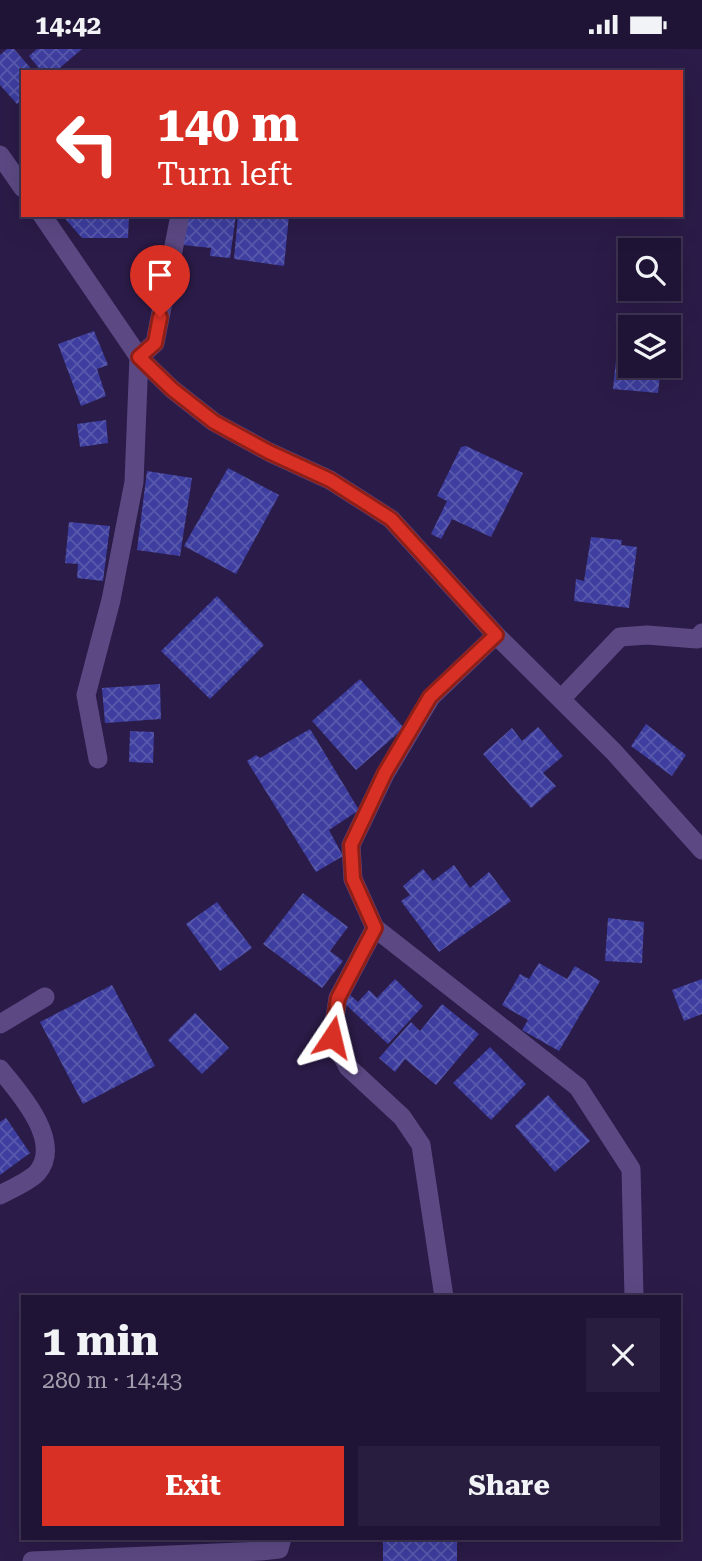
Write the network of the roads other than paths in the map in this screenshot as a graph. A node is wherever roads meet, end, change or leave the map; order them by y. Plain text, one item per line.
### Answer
1 (0, 155) edge
2 (21, 185) edge
3 (43, 217) edge
4 (180, 217) edge
5 (139, 357) junction
6 (702, 633) edge
7 (496, 635) junction
8 (561, 699) junction
9 (99, 759) dead end
10 (702, 850) edge
11 (375, 928) junction
12 (45, 997) dead end
13 (0, 1024) edge
14 (0, 1069) edge
15 (0, 1195) edge
16 (444, 1295) edge
17 (634, 1295) edge
18 (281, 1540) edge
19 (32, 1561) edge

1 - 2 street
3 - 5 street
4 - 5 street
5 - 7 street
5 - 9 street
6 - 8 street
7 - 8 street
7 - 11 street
8 - 10 street
11 - 16 street
11 - 17 street
12 - 13 street
14 - 15 street
18 - 19 street

